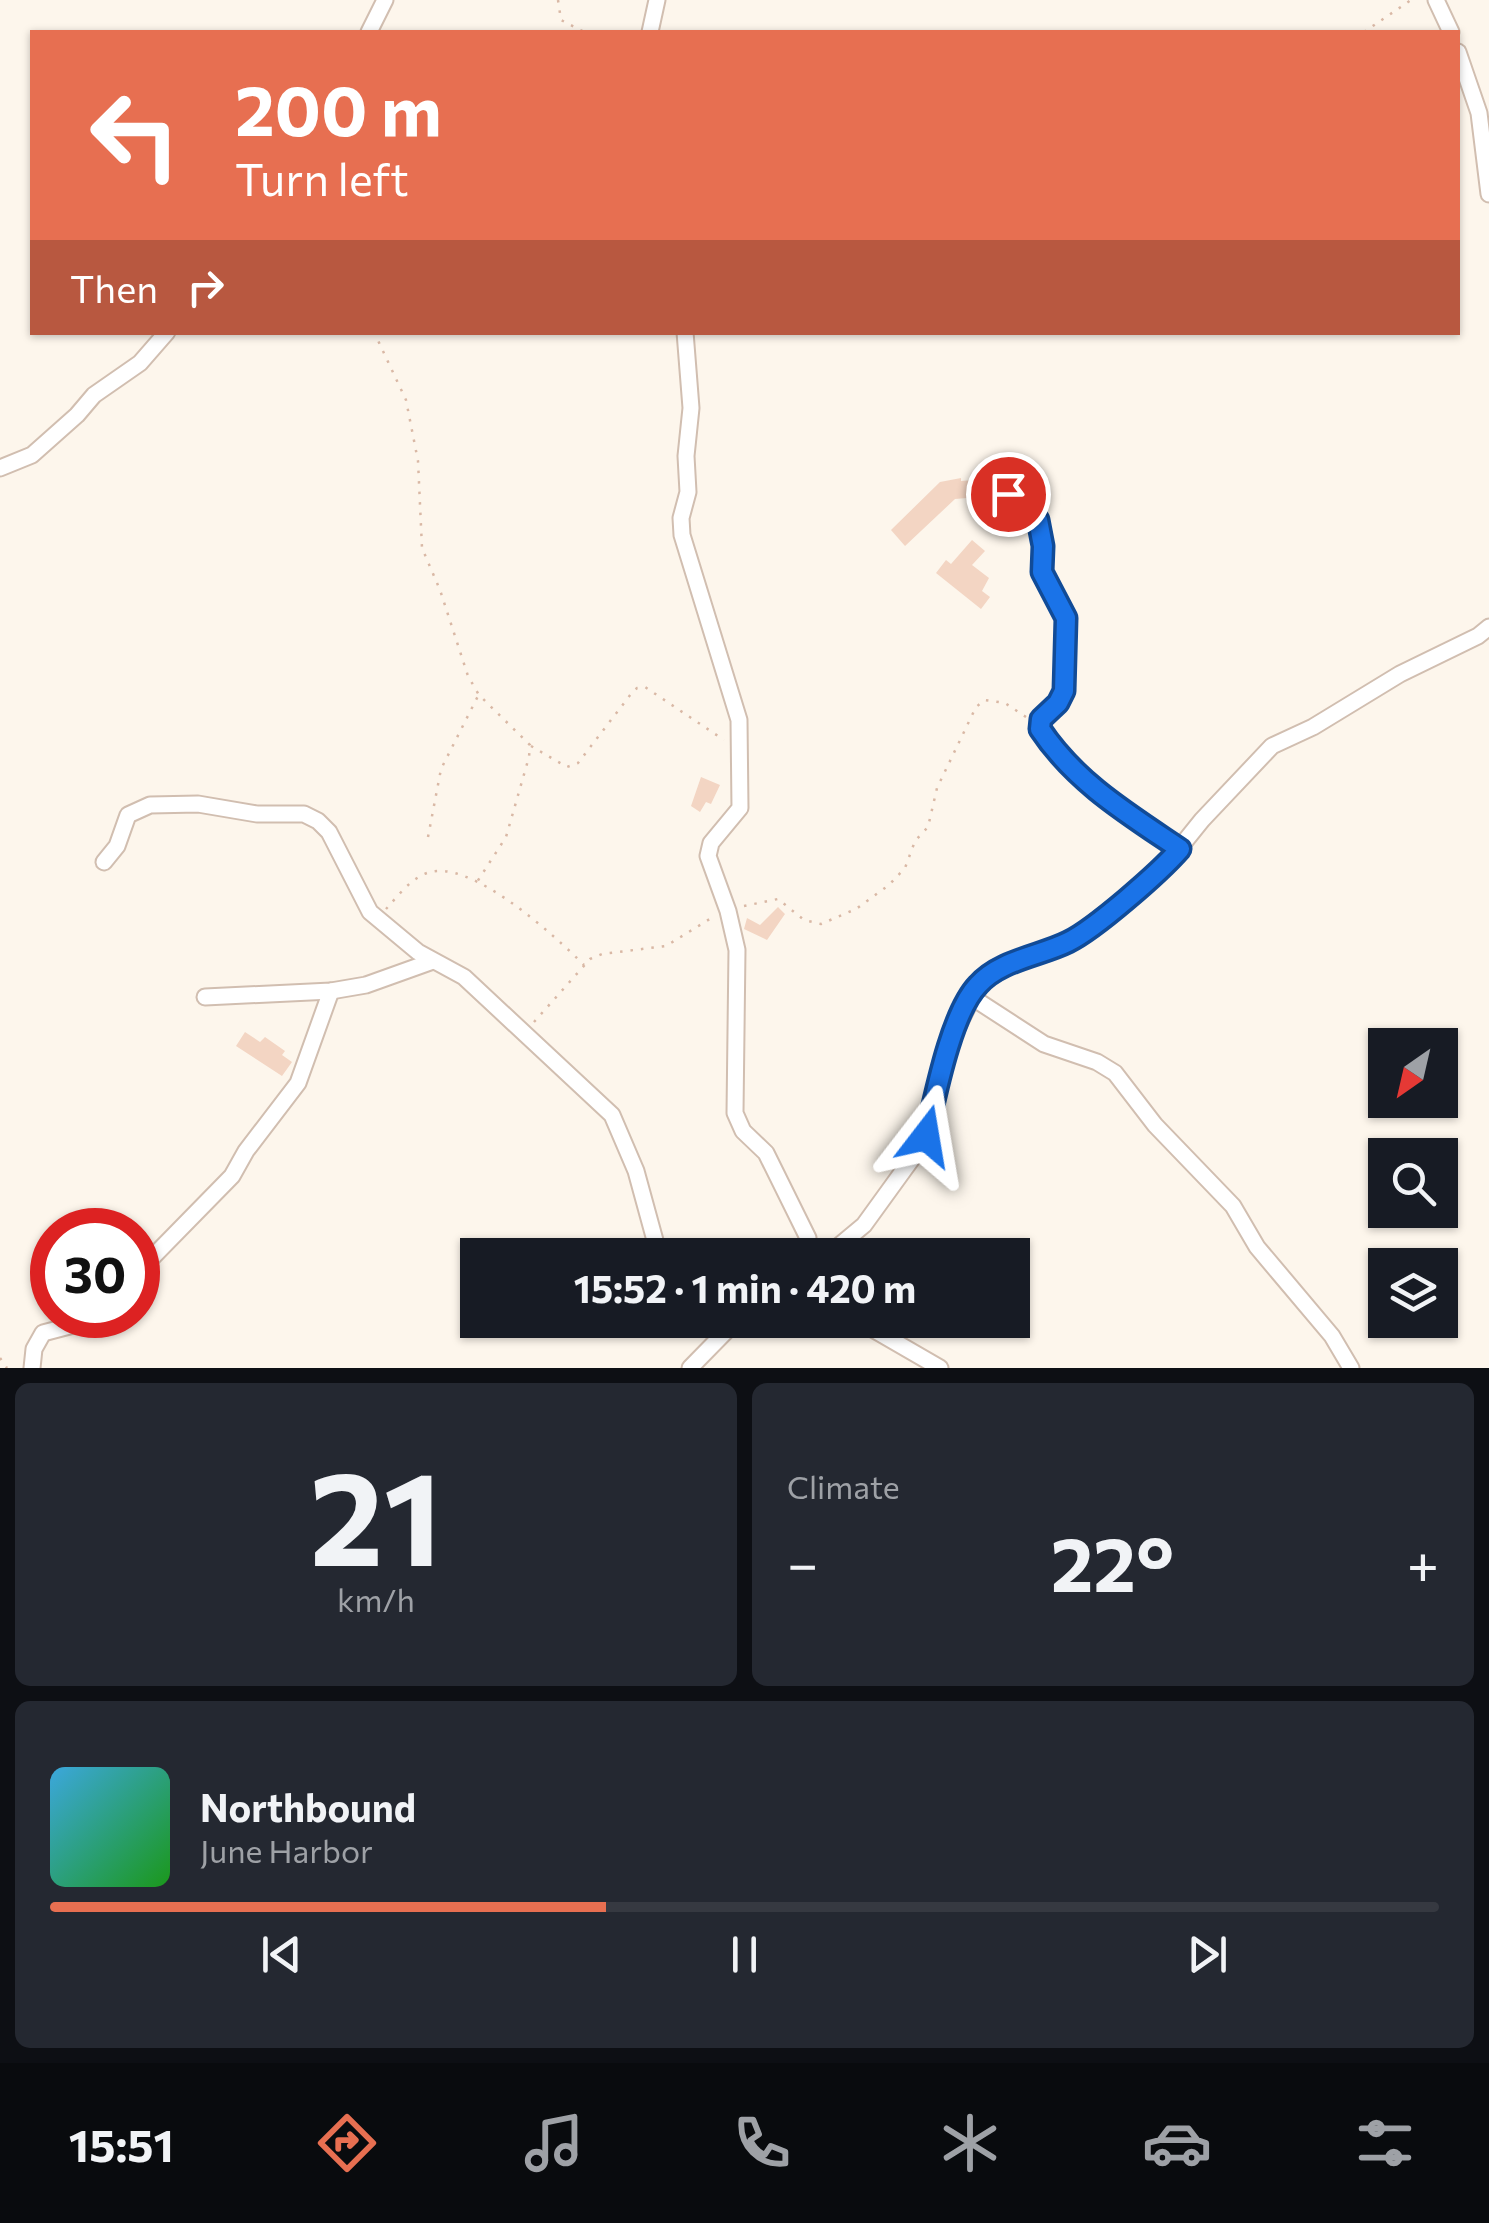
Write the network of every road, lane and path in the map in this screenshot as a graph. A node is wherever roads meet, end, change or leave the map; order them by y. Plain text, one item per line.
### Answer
1 (385, 0) edge
2 (558, 0) edge
3 (658, 0) edge
4 (1410, 0) edge
5 (1436, 0) edge
6 (370, 30) edge
7 (580, 30) edge
8 (650, 30) edge
9 (1367, 30) edge
10 (1450, 30) edge
11 (1460, 58) edge
12 (1489, 194) edge
13 (164, 335) edge
14 (375, 335) edge
15 (685, 335) edge
16 (0, 468) edge
17 (1008, 494) dead end
18 (1489, 628) edge
19 (479, 695) junction
20 (1039, 723) junction
21 (530, 745) junction
22 (742, 752) junction
23 (428, 836) dead end
24 (1180, 849) junction
25 (104, 862) dead end
26 (477, 882) junction
27 (728, 910) junction
28 (378, 919) junction
29 (433, 962) junction
30 (584, 965) junction
31 (331, 991) junction
32 (970, 996) junction
33 (205, 997) dead end
34 (519, 1030) junction
35 (654, 1238) edge
36 (808, 1238) edge
37 (848, 1238) edge
38 (160, 1250) edge
39 (41, 1338) edge
40 (710, 1338) edge
41 (888, 1338) edge
42 (0, 1358) edge
43 (7, 1368) edge
44 (32, 1368) edge
45 (690, 1368) edge
46 (940, 1368) edge
47 (1351, 1368) edge

1 - 6 street
2 - 7 path
3 - 8 street
4 - 9 path
5 - 10 street
11 - 12 street
13 - 16 street
14 - 19 path
15 - 22 street
17 - 20 lane
18 - 24 street
19 - 21 path
19 - 23 path
20 - 24 lane
20 - 27 path
21 - 22 path
21 - 26 path
22 - 27 street
24 - 32 street
25 - 28 street
26 - 28 path
26 - 30 path
27 - 30 path
27 - 36 street
28 - 29 street
29 - 31 street
29 - 34 street
30 - 34 path
31 - 33 street
31 - 38 street
32 - 37 street
32 - 47 street
34 - 35 street
39 - 44 street
40 - 45 street
41 - 46 street
42 - 43 path

